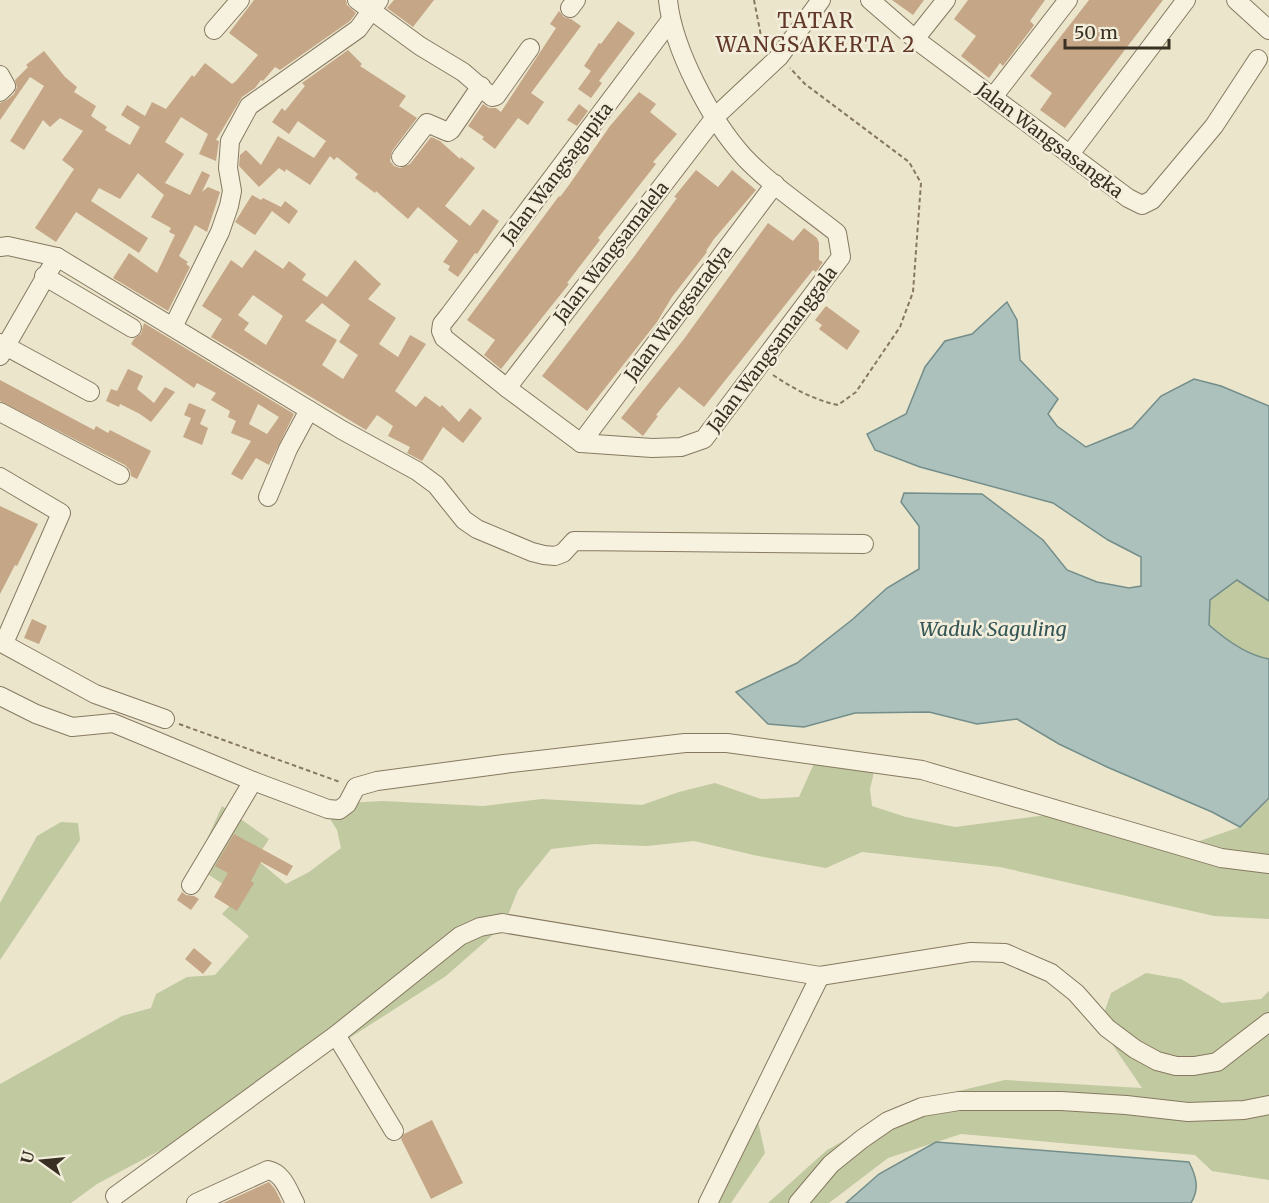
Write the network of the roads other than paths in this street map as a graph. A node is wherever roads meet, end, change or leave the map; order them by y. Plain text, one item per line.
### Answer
1 (240, 0) edge
2 (668, 0) edge
3 (820, 0) edge
4 (870, 0) edge
5 (946, 0) edge
6 (1068, 0) edge
7 (1186, 0) edge
8 (1236, 0) edge
9 (370, 3) edge
10 (670, 21) junction
11 (214, 30) dead end
12 (1269, 30) edge
13 (915, 39) junction
14 (530, 48) dead end
15 (1258, 59) dead end
16 (0, 75) edge
17 (481, 86) junction
18 (0, 92) edge
19 (993, 98) junction
20 (716, 116) junction
21 (1070, 154) junction
22 (401, 157) dead end
23 (775, 184) junction
24 (0, 247) edge
25 (57, 257) junction
26 (44, 276) junction
27 (173, 327) junction
28 (132, 328) dead end
29 (2, 348) edge
30 (507, 388) junction
31 (90, 392) dead end
32 (309, 410) junction
33 (0, 412) edge
34 (581, 442) junction
35 (120, 475) dead end
36 (0, 477) edge
37 (268, 497) dead end
38 (864, 544) dead end
39 (2, 643) edge
40 (0, 696) edge
41 (165, 719) road end
42 (253, 781) junction
43 (1269, 864) edge
44 (191, 885) dead end
45 (820, 976) junction
46 (1269, 1022) edge
47 (336, 1035) junction
48 (1269, 1105) edge
49 (394, 1131) dead end
50 (114, 1201) edge
51 (204, 1201) edge
52 (294, 1203) edge
53 (708, 1203) edge
54 (798, 1203) edge

1 - 11 street
2 - 10 street, Jalan Wangsamanggala
3 - 20 street, Jalan Wangsamalela
4 - 13 street, Jalan Wangsasangka
5 - 13 street
6 - 19 street
7 - 21 street
8 - 12 street
9 - 17 street
9 - 27 street
10 - 20 street, Jalan Wangsamanggala
10 - 30 street, Jalan Wangsagupita
13 - 19 street, Jalan Wangsasangka
14 - 17 street
15 - 21 street, Jalan Wangsasangka
16 - 18 street
17 - 22 street
19 - 21 street, Jalan Wangsasangka
20 - 23 street, Jalan Wangsamanggala
20 - 30 street, Jalan Wangsamalela
23 - 34 street, Jalan Wangsaradya
23 - 34 street, Jalan Wangsamanggala
24 - 25 street
25 - 26 street
25 - 27 street
26 - 28 street
26 - 29 street
27 - 32 street
29 - 31 street
30 - 34 street
32 - 37 street
32 - 38 street
33 - 35 street
36 - 39 street
39 - 41 street
40 - 42 street
42 - 43 street
42 - 44 street
45 - 46 street
45 - 47 street
45 - 53 street
47 - 49 street
47 - 50 street
48 - 54 street
51 - 52 street

